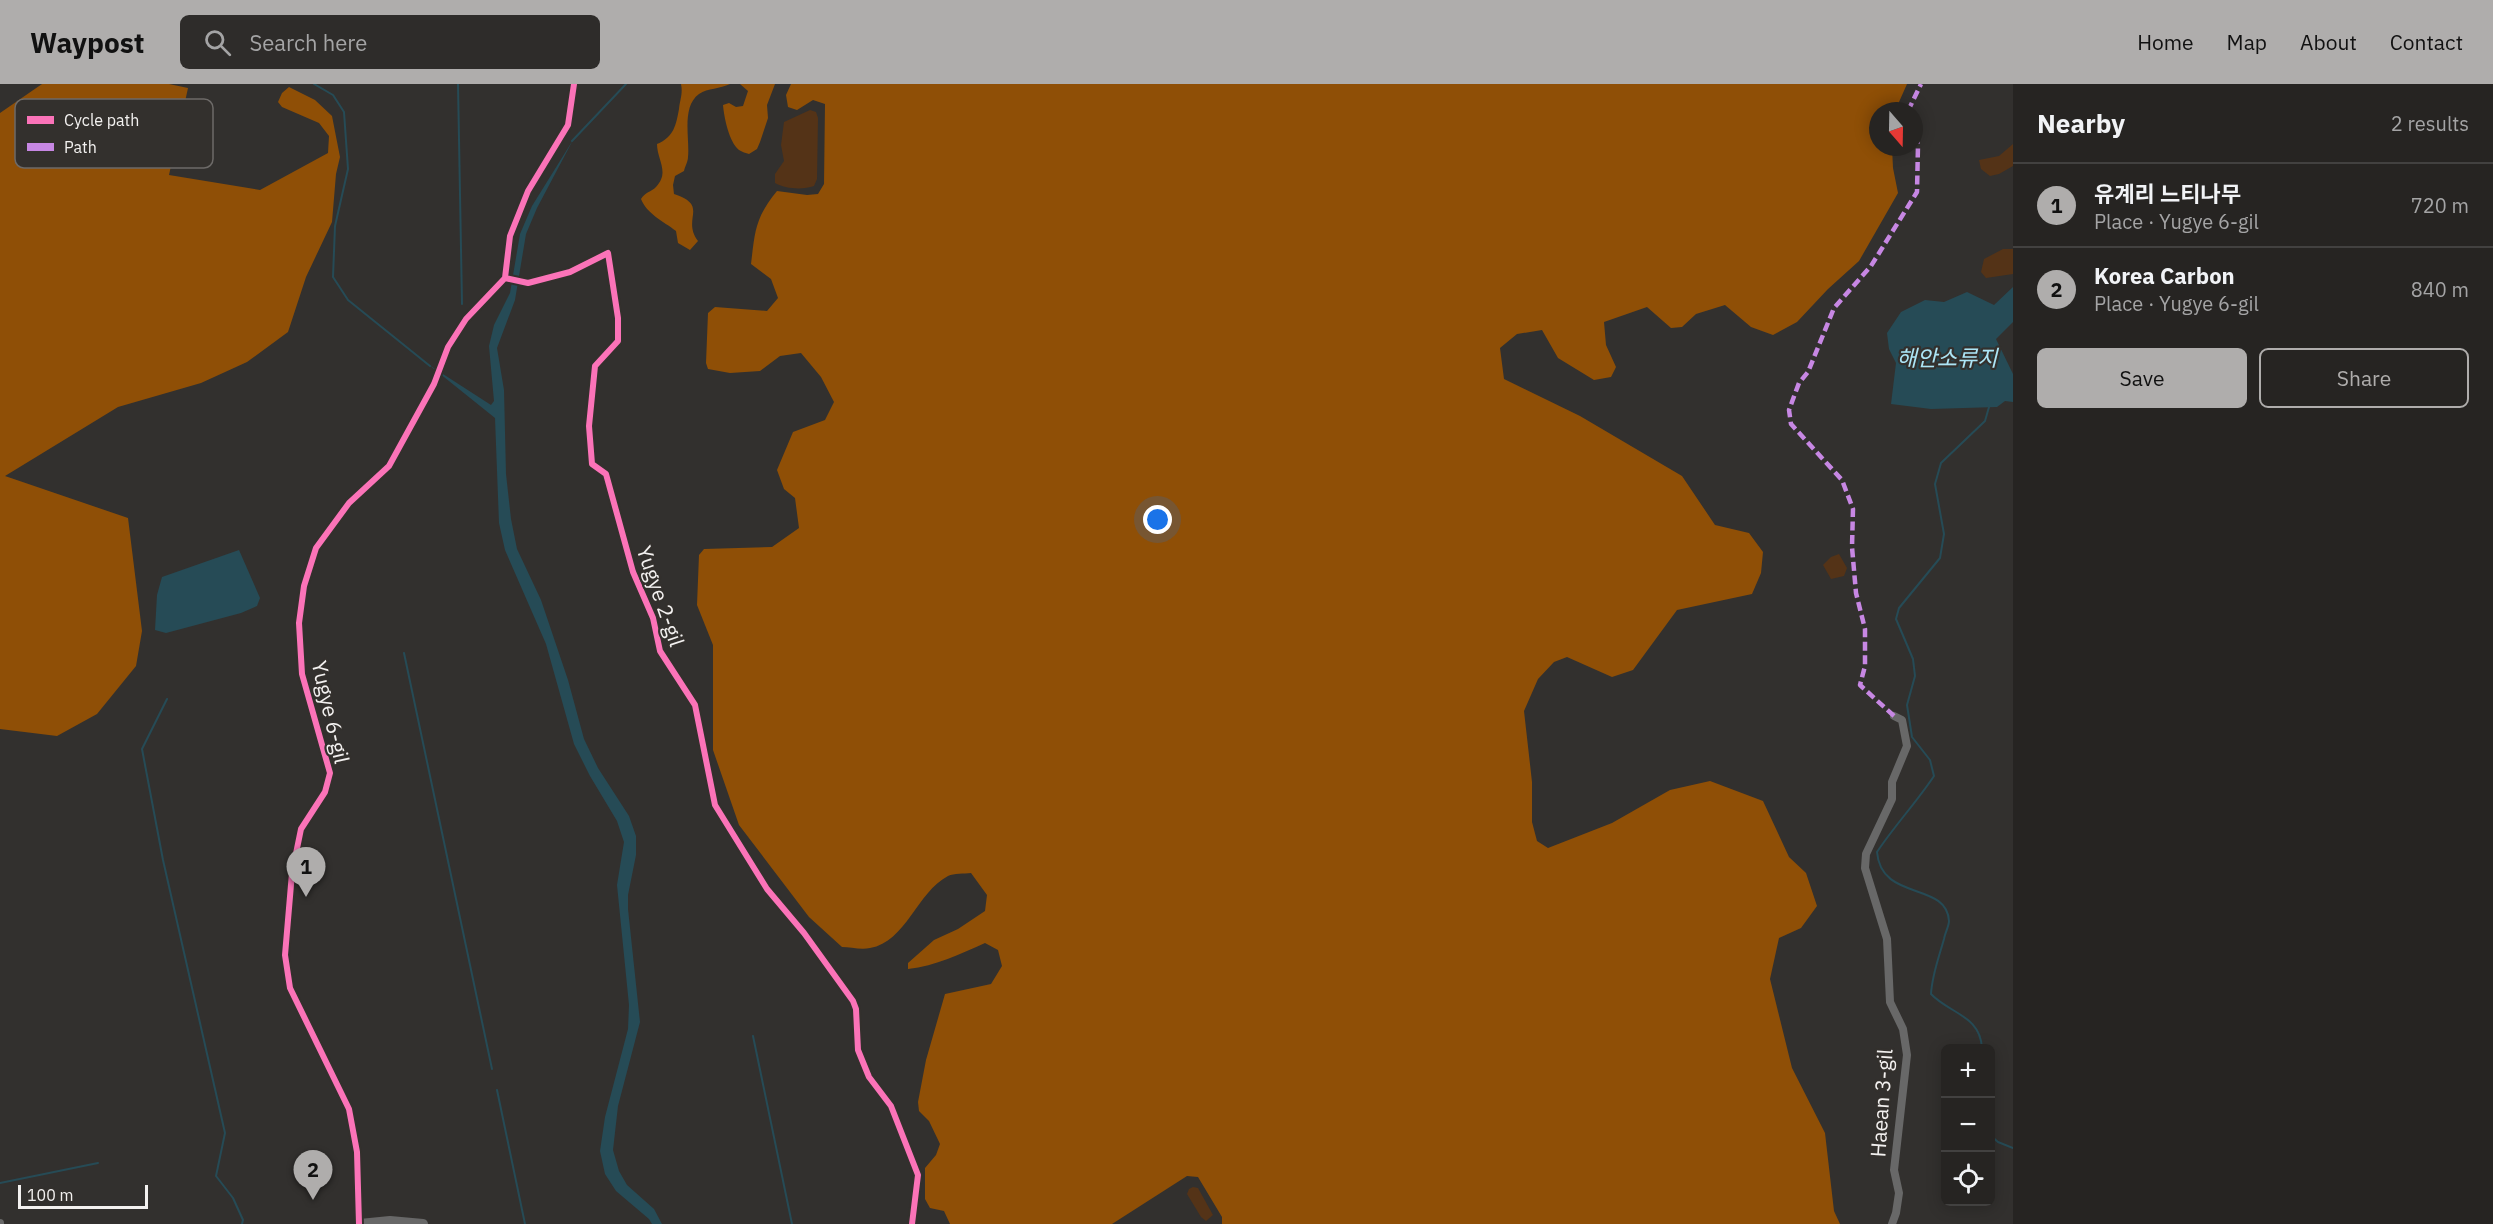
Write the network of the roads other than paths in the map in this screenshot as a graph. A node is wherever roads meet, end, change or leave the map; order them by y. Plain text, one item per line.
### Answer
1 (574, 84) edge
2 (506, 278) junction
3 (1894, 716) dead end
4 (359, 1224) edge
5 (423, 1224) edge
6 (912, 1224) edge
7 (1892, 1224) edge

1 - 2 street
2 - 4 street, Yugye 6-gil
2 - 6 street, Yugye 2-gil
3 - 7 street, Haean 3-gil
4 - 5 street

